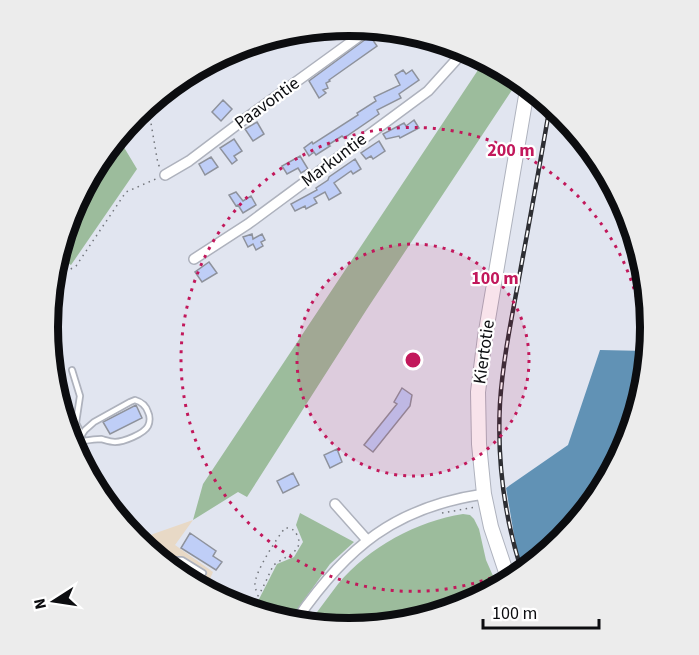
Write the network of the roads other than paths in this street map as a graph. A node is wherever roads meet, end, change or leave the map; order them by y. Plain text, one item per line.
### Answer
1 (359, 36) edge
2 (457, 57) edge
3 (526, 95) edge
4 (165, 175) road end
5 (194, 259) dead end
6 (72, 370) dead end
7 (76, 430) edge
8 (80, 439) edge
9 (81, 441) edge
10 (482, 501) junction
11 (335, 504) dead end
12 (367, 540) junction
13 (173, 560) edge
14 (203, 573) dead end
15 (506, 573) edge
16 (300, 615) edge

1 - 4 street, Paavontie
2 - 5 street, Markuntie
3 - 10 street, Kiertotie
6 - 7 lane
8 - 9 lane
10 - 12 street
10 - 15 street, Kiertotie
11 - 12 street
12 - 16 street
13 - 14 lane

